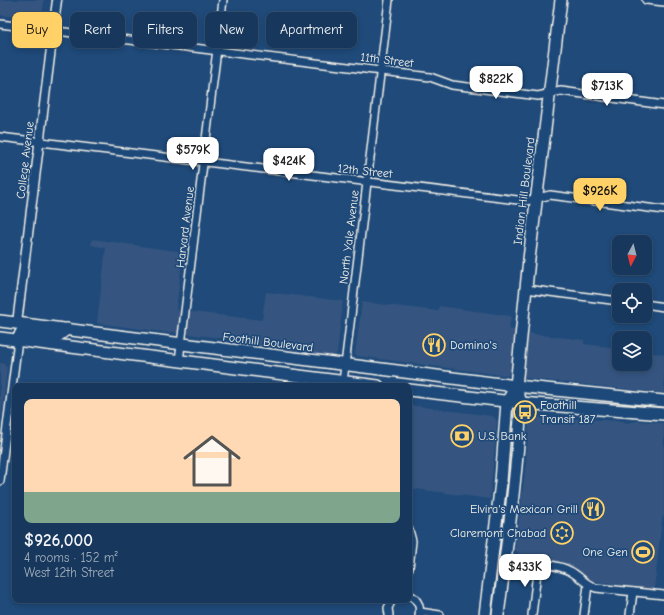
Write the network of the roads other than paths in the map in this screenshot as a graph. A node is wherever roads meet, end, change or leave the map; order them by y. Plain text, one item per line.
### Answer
1 (57, 0) edge
2 (223, 0) edge
3 (389, 0) edge
4 (561, 0) edge
5 (646, 0) edge
6 (664, 2) edge
7 (55, 12) edge
8 (0, 24) edge
9 (12, 26) edge
10 (62, 32) edge
11 (51, 48) edge
12 (217, 50) junction
13 (381, 70) junction
14 (549, 94) junction
15 (664, 105) edge
16 (0, 137) edge
17 (39, 142) junction
18 (204, 163) junction
19 (367, 182) junction
20 (536, 198) junction
21 (664, 210) edge
22 (526, 289) junction
23 (612, 300) edge
24 (652, 305) edge
25 (664, 306) edge
26 (0, 321) edge
27 (17, 323) junction
28 (67, 329) junction
29 (0, 331) edge
30 (0, 338) edge
31 (18, 340) junction
32 (181, 344) junction
33 (179, 362) junction
34 (344, 364) junction
35 (343, 382) junction
36 (13, 383) edge
37 (352, 383) edge
38 (516, 386) junction
39 (12, 387) edge
40 (412, 390) edge
41 (664, 401) edge
42 (508, 402) junction
43 (521, 403) junction
44 (662, 414) edge
45 (0, 481) edge
46 (505, 560) junction
47 (538, 564) junction
48 (588, 585) junction
49 (633, 592) junction
50 (664, 595) edge
51 (412, 597) edge
52 (390, 603) edge
53 (420, 614) edge
54 (388, 615) edge
55 (440, 615) edge
56 (485, 615) edge
57 (498, 615) edge
58 (532, 615) edge
59 (584, 615) edge
60 (630, 615) edge

1 - 7 street, College Avenue
2 - 12 street, Harvard Avenue
3 - 13 street, North Yale Avenue
4 - 14 main road, Indian Hill Boulevard
5 - 6 street
8 - 9 street, 11th Street
10 - 12 street, 11th Street
11 - 17 street, College Avenue
12 - 13 street, 11th Street
12 - 18 street, Harvard Avenue
13 - 14 street, 11th Street
13 - 19 street, North Yale Avenue
14 - 15 street, 11th Street
14 - 20 main road, Indian Hill Boulevard
16 - 17 street, 12th Street
17 - 18 street, 12th Street
17 - 27 street, College Avenue
18 - 19 street, 12th Street
18 - 32 street, Harvard Avenue
19 - 20 street, 12th Street
19 - 34 street, North Yale Avenue
20 - 21 street, 12th Street
20 - 22 main road, Indian Hill Boulevard
22 - 23 street
22 - 38 main road, Indian Hill Boulevard
24 - 25 street
26 - 27 main road, Foothill Boulevard
27 - 28 main road, Foothill Boulevard
27 - 29 main road
28 - 31 main road
28 - 32 main road, Foothill Boulevard
30 - 31 main road
31 - 33 main road
31 - 36 street
32 - 33 street, Harvard Avenue
32 - 34 main road, Foothill Boulevard
33 - 35 main road
34 - 35 street, North Yale Avenue
34 - 38 main road, Foothill Boulevard
35 - 37 main road
38 - 41 main road, Foothill Boulevard
38 - 42 main road, Indian Hill Boulevard
38 - 43 main road, Indian Hill Boulevard
39 - 45 street
40 - 42 main road
42 - 43 main road
42 - 56 main road, Indian Hill Boulevard
43 - 44 main road
43 - 46 main road, Indian Hill Boulevard
46 - 47 street
46 - 57 main road, Indian Hill Boulevard
47 - 48 street
47 - 58 street
48 - 49 street
48 - 59 street
49 - 50 street
49 - 60 street
51 - 53 street
52 - 54 street
53 - 55 street

